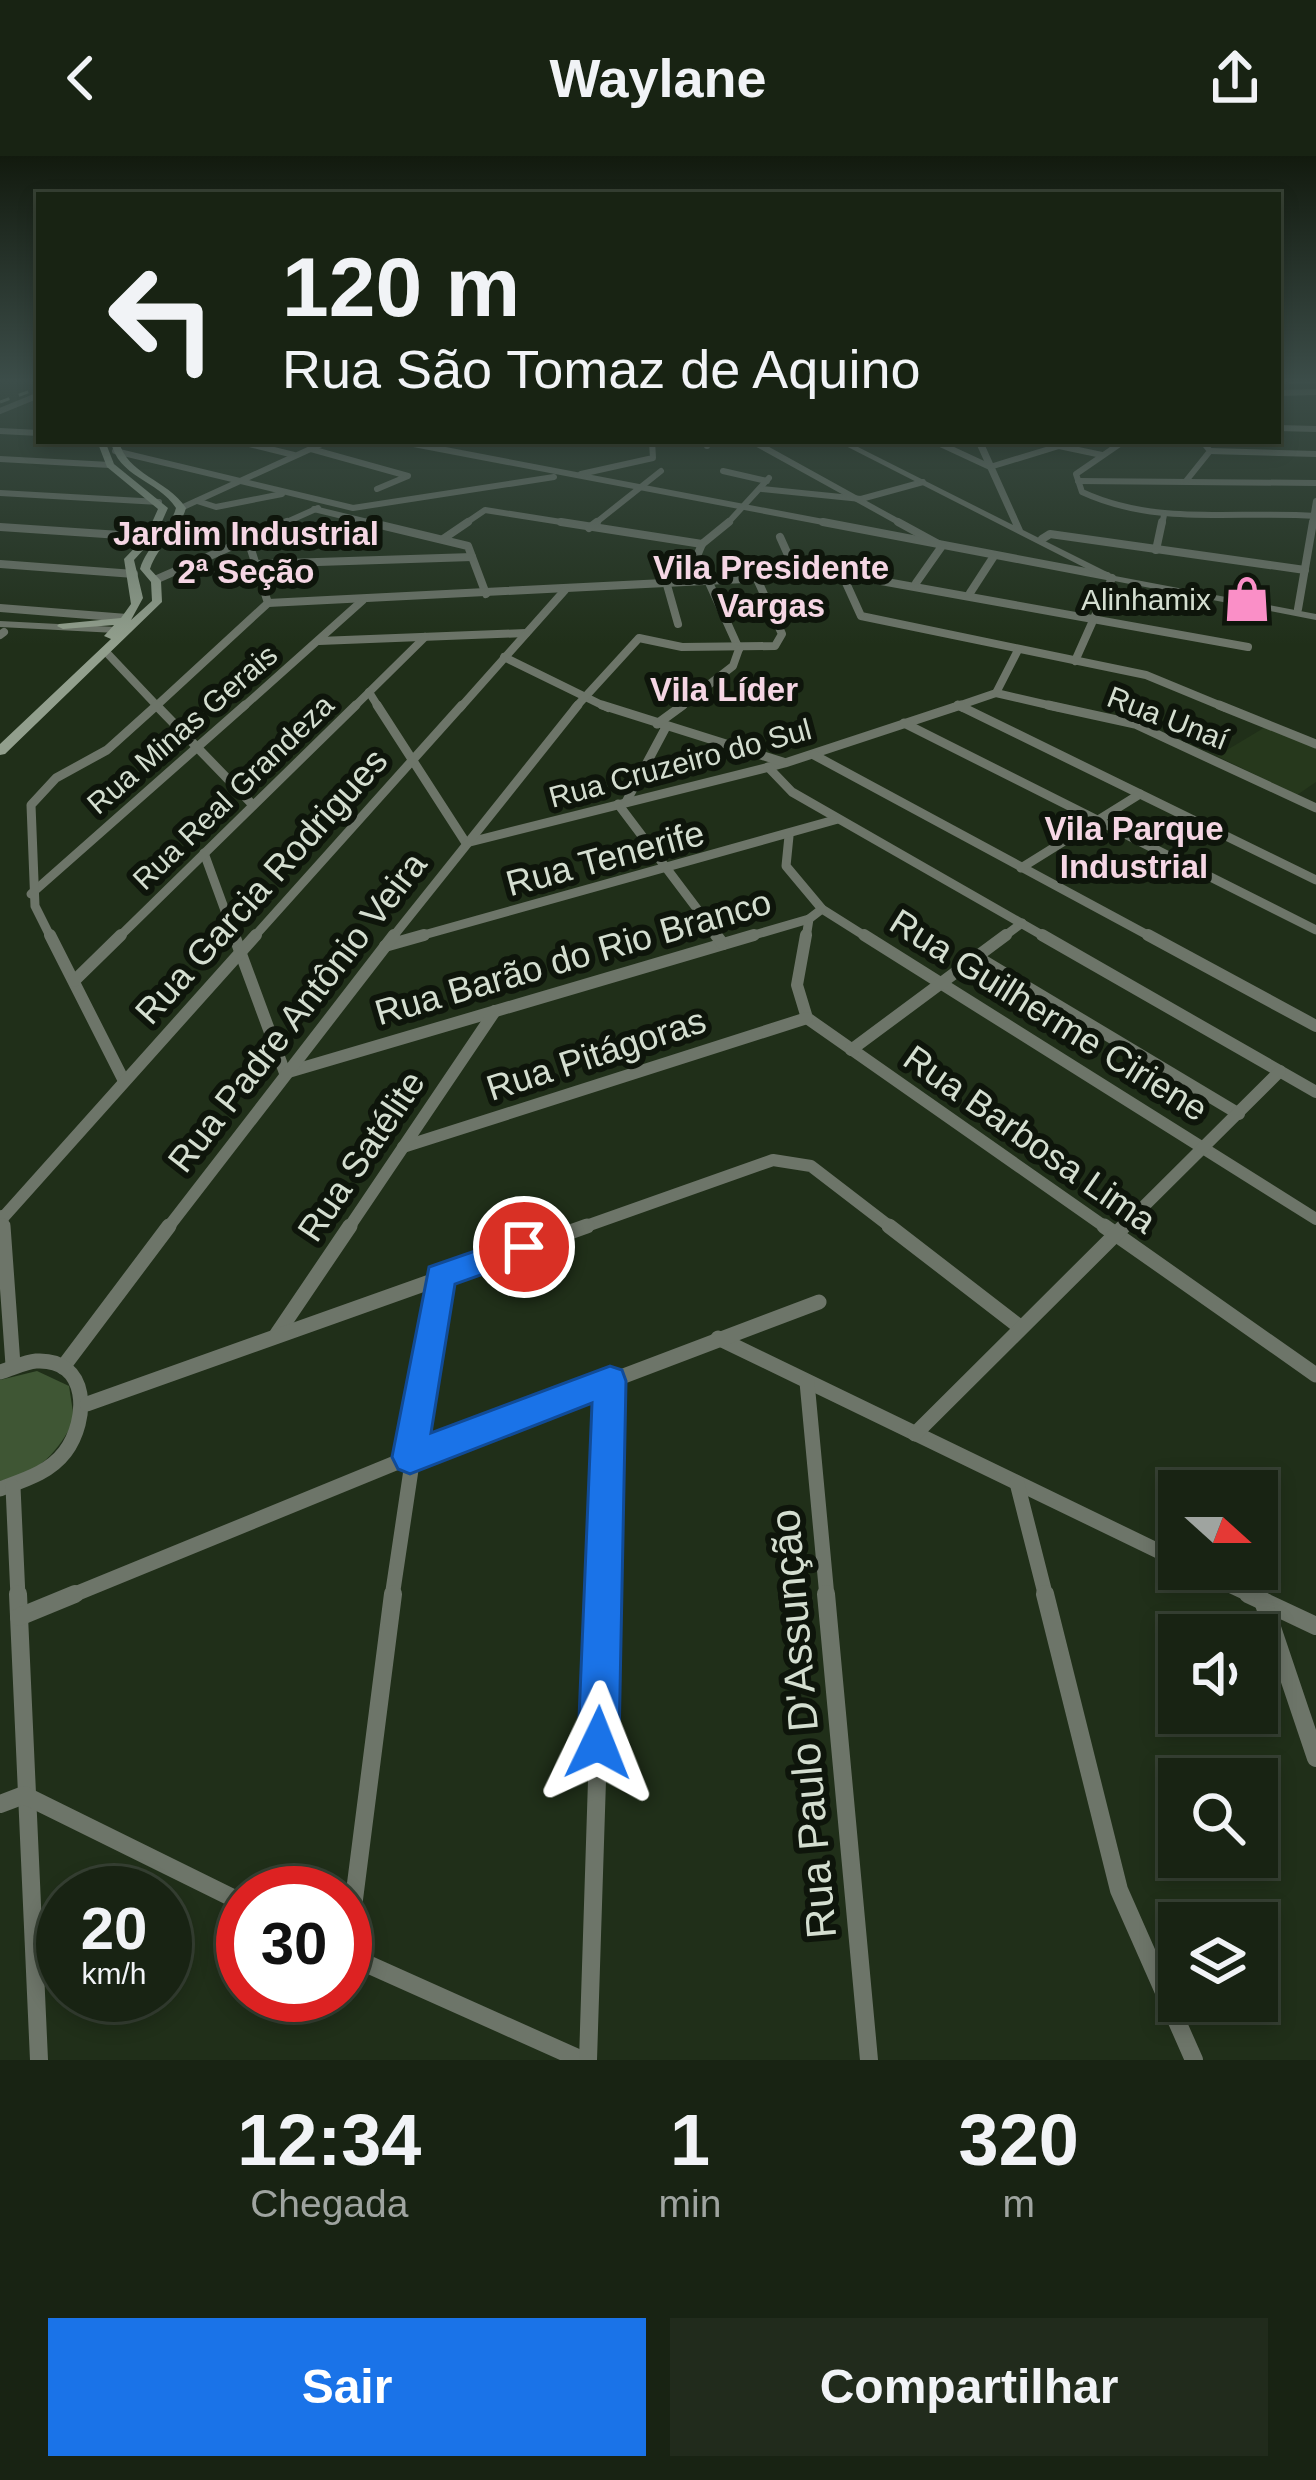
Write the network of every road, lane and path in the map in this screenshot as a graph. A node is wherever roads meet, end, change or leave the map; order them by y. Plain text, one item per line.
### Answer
1 (990, 467) edge
2 (114, 468) edge
3 (131, 468) edge
4 (194, 468) edge
5 (270, 468) edge
6 (378, 468) edge
7 (527, 468) edge
8 (614, 468) edge
9 (802, 468) edge
10 (894, 468) edge
11 (1083, 468) edge
12 (1197, 468) edge
13 (662, 471) dead end
14 (722, 471) dead end
15 (566, 476) junction
16 (242, 481) junction
17 (1078, 481) junction
18 (1186, 481) junction
19 (923, 482) junction
20 (766, 483) junction
21 (1316, 483) edge
22 (633, 488) junction
23 (376, 489) dead end
24 (0, 493) edge
25 (290, 493) junction
26 (861, 499) junction
27 (196, 501) junction
28 (1316, 501) edge
29 (159, 502) junction
30 (330, 503) junction
31 (181, 508) junction
32 (314, 509) junction
33 (744, 510) junction
34 (1164, 515) junction
35 (1314, 515) edge
36 (0, 527) edge
37 (589, 527) junction
38 (1019, 528) junction
39 (151, 537) junction
40 (780, 537) dead end
41 (443, 539) junction
42 (1042, 539) junction
43 (248, 540) junction
44 (702, 544) junction
45 (942, 546) junction
46 (1156, 550) junction
47 (472, 556) junction
48 (994, 556) junction
49 (0, 564) edge
50 (256, 564) junction
51 (1080, 567) junction
52 (1305, 570) junction
53 (134, 574) junction
54 (842, 574) junction
55 (1111, 576) junction
56 (798, 577) junction
57 (757, 579) junction
58 (154, 580) junction
59 (711, 581) junction
60 (916, 583) junction
61 (668, 585) junction
62 (565, 590) junction
63 (970, 593) junction
64 (486, 594) junction
65 (363, 600) junction
66 (268, 603) junction
67 (0, 608) edge
68 (1298, 609) junction
69 (21, 610) junction
70 (1316, 614) edge
71 (1096, 619) junction
72 (678, 624) dead end
73 (35, 626) junction
74 (60, 626) junction
75 (1, 631) edge
76 (116, 633) junction
77 (527, 633) junction
78 (425, 637) junction
79 (317, 641) junction
80 (1248, 647) dead end
81 (739, 649) junction
82 (1018, 650) junction
83 (504, 657) junction
84 (1075, 661) junction
85 (369, 692) junction
86 (996, 692) junction
87 (581, 696) junction
88 (160, 704) junction
89 (957, 704) junction
90 (904, 723) junction
91 (662, 726) junction
92 (0, 736) edge
93 (1316, 744) edge
94 (199, 746) junction
95 (0, 751) edge
96 (814, 754) junction
97 (411, 760) junction
98 (785, 763) junction
99 (769, 766) junction
100 (1140, 794) junction
101 (622, 803) junction
102 (253, 805) junction
103 (1316, 808) edge
104 (838, 819) junction
105 (1100, 823) junction
106 (789, 836) junction
107 (466, 843) junction
108 (204, 853) junction
109 (1021, 868) junction
110 (664, 870) junction
111 (1316, 880) edge
112 (31, 894) junction
113 (822, 909) junction
114 (809, 920) junction
115 (1022, 923) junction
116 (1316, 930) edge
117 (723, 944) junction
118 (386, 946) junction
119 (243, 947) junction
120 (977, 956) junction
121 (74, 981) junction
122 (942, 983) junction
123 (495, 1010) junction
124 (807, 1018) junction
125 (1316, 1026) edge
126 (851, 1050) junction
127 (1280, 1071) junction
128 (285, 1073) junction
129 (123, 1079) junction
130 (1316, 1092) edge
131 (1239, 1114) junction
132 (403, 1147) junction
133 (1206, 1149) junction
134 (1, 1216) edge
135 (1316, 1219) edge
136 (1116, 1235) junction
137 (440, 1276) junction
138 (819, 1302) dead end
139 (1020, 1327) junction
140 (276, 1335) junction
141 (718, 1338) junction
142 (63, 1367) junction
143 (7, 1368) edge
144 (1316, 1376) edge
145 (610, 1381) junction
146 (808, 1382) junction
147 (87, 1404) junction
148 (915, 1434) junction
149 (410, 1457) junction
150 (1017, 1483) junction
151 (6, 1488) edge
152 (1158, 1551) edge
153 (1240, 1590) edge
154 (1263, 1601) junction
155 (20, 1617) junction
156 (1316, 1626) edge
157 (1316, 1758) edge
158 (24, 1795) junction
159 (0, 1804) edge
160 (357, 1866) edge
161 (216, 1890) edge
162 (372, 1966) edge
163 (39, 2060) edge
164 (585, 2060) edge
165 (869, 2060) edge
166 (1194, 2060) edge

1 - 38 street
2 - 29 main road
3 - 31 main road
4 - 16 street
5 - 16 street
6 - 23 street
7 - 15 street
8 - 15 street
9 - 26 street
10 - 19 street
11 - 17 street
12 - 18 street
13 - 22 street
14 - 20 street
15 - 22 street
15 - 30 street
16 - 25 street
16 - 27 street
17 - 18 street
17 - 34 street
18 - 21 street
19 - 26 street
19 - 38 street
20 - 26 street
20 - 33 street
22 - 33 street
22 - 37 street
24 - 29 street
25 - 27 street
25 - 30 street
26 - 45 street
27 - 31 street
28 - 35 street
29 - 39 main road
30 - 32 street
31 - 58 main road
32 - 41 street
32 - 43 street
33 - 44 street
33 - 45 street
34 - 35 street
34 - 46 street
35 - 52 street
36 - 39 street
37 - 41 street
37 - 44 street
38 - 42 street
38 - 51 street
39 - 53 main road
40 - 56 street
41 - 47 street
42 - 46 street
42 - 55 street
43 - 50 street
43 - 58 street
44 - 59 street
45 - 48 street
45 - 60 street
46 - 52 street
47 - 50 street
47 - 64 street
48 - 51 street
48 - 63 street
49 - 53 street
50 - 66 street
51 - 55 street
52 - 68 street
53 - 76 main road
54 - 56 street
54 - 60 street
54 - 82 street
55 - 68 street
55 - 70 street
55 - 71 street
56 - 57 street
57 - 59 street
57 - 81 street
58 - 76 main road
59 - 61 street
59 - 81 street
60 - 63 street
61 - 62 street
61 - 72 street
62 - 64 street
62 - 77 street, Rua Garcia Rodrigues
63 - 71 street
64 - 65 street
65 - 66 street
65 - 79 street, Rua Minas Gerais
66 - 88 street
67 - 69 street
68 - 70 street
69 - 74 street
69 - 76 street
71 - 80 street
71 - 84 street
73 - 74 street
73 - 75 street
73 - 76 street
74 - 76 main road
76 - 88 street
76 - 92 main road
76 - 95 main road
77 - 78 street
77 - 83 street, Rua Garcia Rodrigues
78 - 79 street
78 - 85 street, Rua Real Grandeza
79 - 94 street, Rua Minas Gerais
81 - 87 street, Rua Padre Antônio Veira
81 - 91 street
82 - 84 street
82 - 86 street
83 - 87 street
83 - 97 street, Rua Garcia Rodrigues
84 - 93 street
85 - 97 street
85 - 102 street, Rua Real Grandeza
86 - 89 street, Rua Cruzeiro do Sul
86 - 103 street, Rua Unaí
87 - 91 street
87 - 107 street, Rua Padre Antônio Veira
88 - 94 street
88 - 112 street
89 - 90 street, Rua Cruzeiro do Sul
89 - 100 street
90 - 96 street, Rua Cruzeiro do Sul
90 - 105 street
91 - 98 street
91 - 101 street
94 - 102 street
94 - 112 street, Rua Minas Gerais
96 - 98 street, Rua Cruzeiro do Sul
96 - 109 street
97 - 107 street
97 - 119 street, Rua Garcia Rodrigues
98 - 99 street, Rua Cruzeiro do Sul
99 - 101 street, Rua Cruzeiro do Sul
99 - 104 street
100 - 105 street
100 - 111 street
101 - 107 street, Rua Cruzeiro do Sul
101 - 110 street
102 - 108 street, Rua Real Grandeza
104 - 106 street, Rua Tenerife
104 - 115 street
105 - 109 street
105 - 116 street
106 - 110 street, Rua Tenerife
106 - 113 street, Rua Guilherme Ciriene
107 - 118 street, Rua Padre Antônio Veira
108 - 119 street
108 - 121 street, Rua Real Grandeza
109 - 125 street
110 - 117 street
110 - 118 street, Rua Tenerife
112 - 121 street
113 - 114 street
113 - 122 street, Rua Guilherme Ciriene
114 - 117 street, Rua Barão do Rio Branco
114 - 124 street
115 - 120 street
115 - 127 street
117 - 123 street, Rua Barão do Rio Branco
118 - 128 street, Rua Padre Antônio Veira
119 - 128 street
119 - 129 street, Rua Garcia Rodrigues
120 - 122 street
120 - 131 street
121 - 129 street
122 - 126 street
122 - 133 street, Rua Guilherme Ciriene
123 - 128 street, Rua Barão do Rio Branco
123 - 132 street, Rua Satélite
124 - 126 street, Rua Barbosa Lima
124 - 132 street, Rua Pitágoras
126 - 136 street, Rua Barbosa Lima
127 - 130 street
127 - 131 street
128 - 142 street, Rua Padre Antônio Veira
129 - 134 street, Rua Garcia Rodrigues
131 - 133 street
132 - 140 street, Rua Satélite
133 - 135 street, Rua Guilherme Ciriene
133 - 136 street
134 - 143 street
136 - 139 street
136 - 144 street, Rua Barbosa Lima
137 - 139 street
137 - 140 street
137 - 149 street
138 - 141 street
139 - 148 street
140 - 147 street
141 - 145 street
141 - 146 street
142 - 143 street
142 - 147 street
145 - 149 street
145 - 164 street
146 - 148 street
146 - 165 street, Rua Paulo D'Assunção
147 - 151 street
148 - 150 street
149 - 155 street
149 - 160 street
150 - 152 street
150 - 166 street
151 - 155 street
153 - 154 street
154 - 156 street
154 - 157 street
155 - 158 street
158 - 159 street
158 - 161 street
158 - 163 street
162 - 164 street

